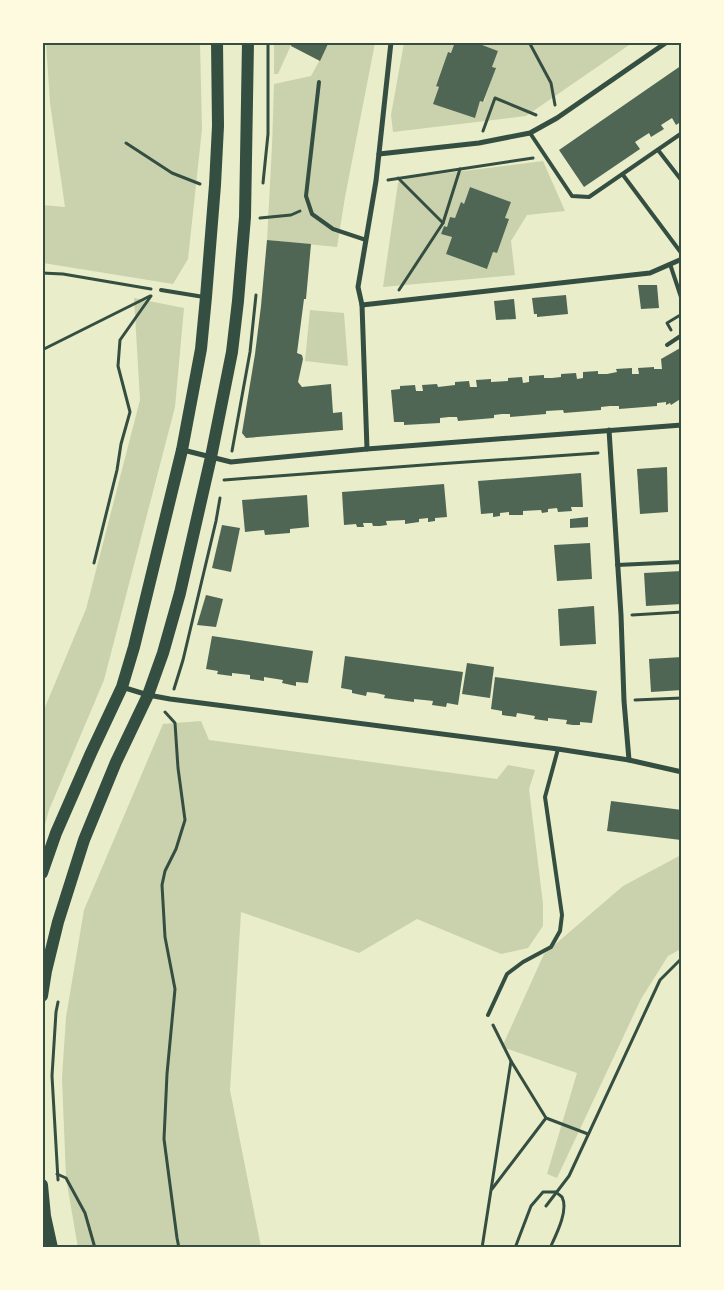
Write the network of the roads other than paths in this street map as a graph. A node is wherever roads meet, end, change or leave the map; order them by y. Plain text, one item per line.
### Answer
1 (217, 42) edge
2 (248, 42) edge
3 (391, 42) edge
4 (667, 42) edge
5 (319, 82) dead end
6 (530, 132) junction
7 (682, 133) edge
8 (658, 150) junction
9 (379, 154) junction
10 (623, 175) junction
11 (682, 181) edge
12 (366, 240) junction
13 (682, 254) edge
14 (682, 259) edge
15 (670, 264) junction
16 (161, 290) road end
17 (206, 297) junction
18 (682, 300) edge
19 (362, 304) junction
20 (682, 335) edge
21 (667, 345) dead end
22 (682, 425) edge
23 (609, 430) junction
24 (367, 449) junction
25 (182, 450) junction
26 (211, 457) junction
27 (682, 562) edge
28 (618, 565) junction
29 (122, 687) junction
30 (148, 695) junction
31 (558, 749) junction
32 (629, 760) junction
33 (682, 772) edge
34 (42, 873) edge
35 (44, 970) edge
36 (42, 996) edge
37 (488, 1015) road end
38 (42, 1185) edge
39 (52, 1248) edge

1 - 17 main road
2 - 26 main road
3 - 9 street
4 - 6 street
5 - 12 lane
6 - 9 street
6 - 10 lane
7 - 8 lane
8 - 10 lane
8 - 11 lane
9 - 12 street
10 - 13 lane
12 - 19 street
14 - 15 street
15 - 18 lane
15 - 19 street
16 - 17 lane
17 - 25 main road
19 - 24 street
20 - 21 lane
22 - 23 street
23 - 24 street
23 - 28 street
24 - 26 street
25 - 26 street
25 - 29 main road
26 - 30 main road
27 - 28 lane
28 - 32 street
29 - 30 street
29 - 34 main road
30 - 31 street
30 - 35 main road
31 - 32 street
31 - 37 lane
32 - 33 street
35 - 36 main road
38 - 39 main road

